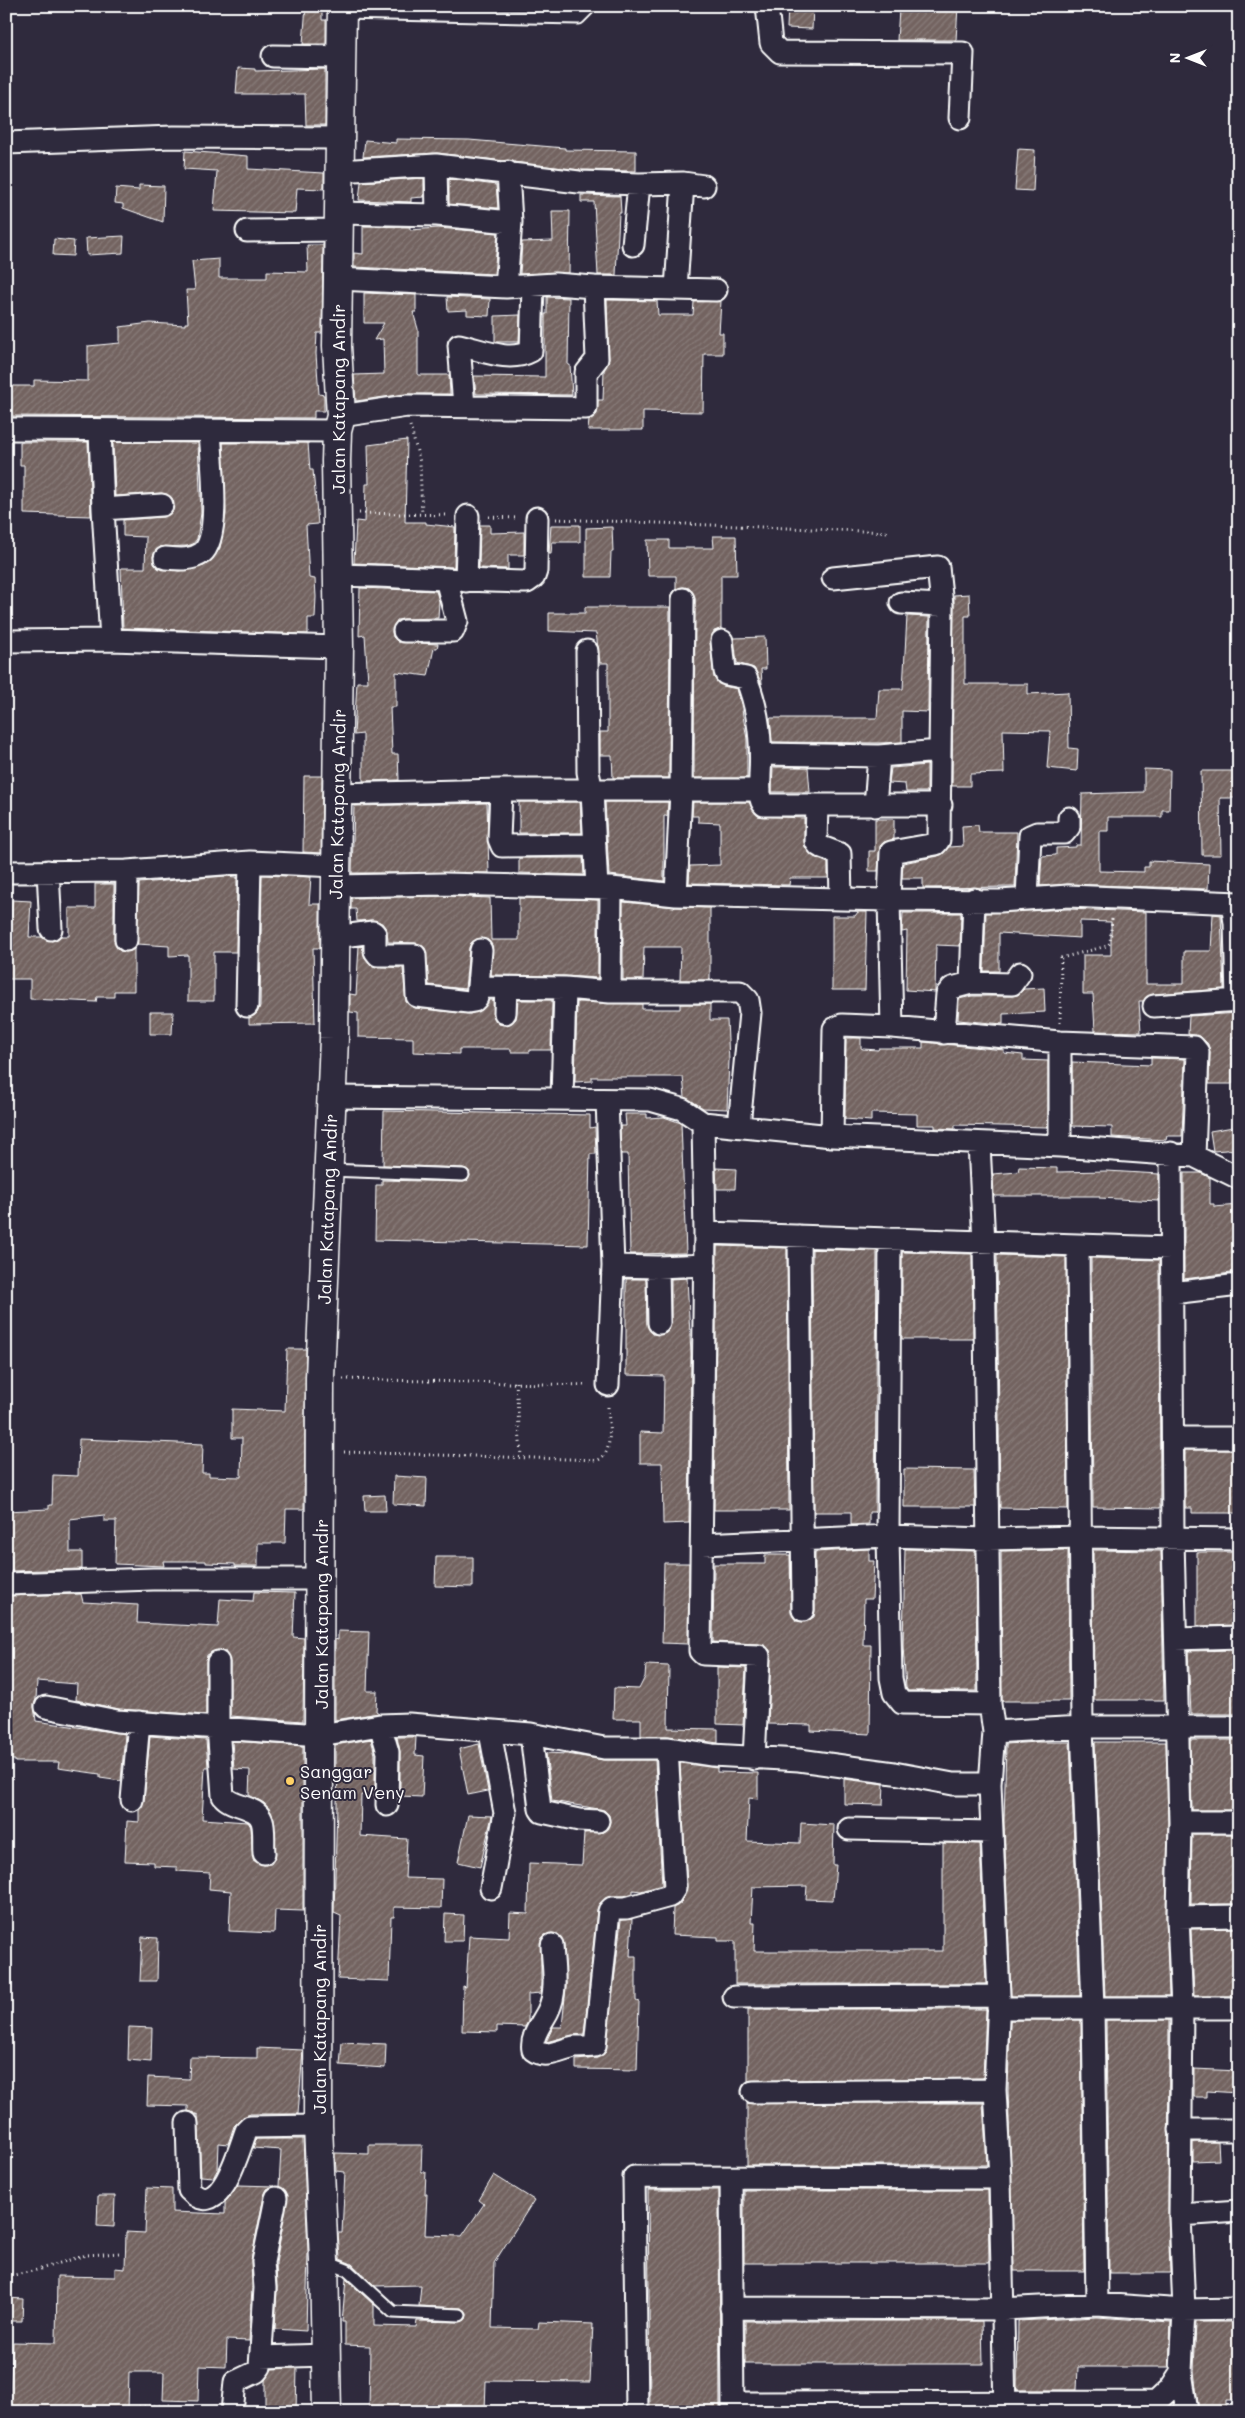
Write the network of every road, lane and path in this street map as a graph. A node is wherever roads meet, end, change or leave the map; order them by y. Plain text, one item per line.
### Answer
1 (591, 6) edge
2 (767, 6) edge
3 (342, 10) edge
4 (273, 56) dead end
5 (341, 57) junction
6 (960, 118) dead end
7 (340, 138) junction
8 (6, 143) edge
9 (436, 165) junction
10 (339, 171) junction
11 (508, 172) junction
12 (684, 183) junction
13 (639, 184) junction
14 (704, 186) dead end
15 (437, 215) junction
16 (338, 221) junction
17 (510, 222) junction
18 (247, 231) dead end
19 (633, 245) dead end
20 (338, 280) junction
21 (533, 286) junction
22 (506, 287) junction
23 (594, 287) junction
24 (676, 289) junction
25 (716, 290) dead end
26 (407, 406) junction
27 (464, 406) junction
28 (339, 423) junction
29 (6, 429) edge
30 (100, 431) junction
31 (210, 431) junction
32 (162, 505) dead end
33 (103, 509) junction
34 (338, 513) junction
35 (422, 514) junction
36 (468, 516) junction
37 (537, 518) junction
38 (889, 532) dead end
39 (165, 558) dead end
40 (337, 575) junction
41 (833, 578) dead end
42 (456, 580) junction
43 (683, 599) dead end
44 (901, 603) dead end
45 (942, 605) junction
46 (404, 632) dead end
47 (111, 640) junction
48 (6, 641) edge
49 (722, 641) dead end
50 (339, 647) junction
51 (587, 651) dead end
52 (940, 752) junction
53 (762, 754) junction
54 (879, 756) junction
55 (501, 790) junction
56 (760, 790) junction
57 (592, 791) junction
58 (681, 791) junction
59 (336, 794) junction
60 (941, 805) junction
61 (816, 806) junction
62 (875, 806) junction
63 (1069, 818) dead end
64 (595, 845) junction
65 (250, 862) junction
66 (48, 871) junction
67 (127, 871) junction
68 (6, 872) edge
69 (336, 876) junction
70 (604, 888) junction
71 (676, 895) junction
72 (1027, 898) junction
73 (1113, 898) junction
74 (841, 899) junction
75 (974, 899) junction
76 (889, 900) junction
77 (1236, 903) edge
78 (50, 929) dead end
79 (334, 937) junction
80 (126, 940) dead end
81 (481, 950) dead end
82 (1020, 973) dead end
83 (971, 983) junction
84 (479, 987) junction
85 (506, 988) junction
86 (565, 988) junction
87 (610, 992) junction
88 (1238, 1000) edge
89 (247, 1006) dead end
90 (1154, 1006) dead end
91 (505, 1013) dead end
92 (892, 1027) junction
93 (944, 1033) junction
94 (1060, 1042) junction
95 (331, 1097) junction
96 (562, 1099) junction
97 (607, 1100) junction
98 (703, 1123) junction
99 (739, 1126) junction
100 (832, 1136) junction
101 (979, 1144) junction
102 (1060, 1146) junction
103 (1171, 1153) junction
104 (1194, 1156) junction
105 (328, 1170) junction
106 (463, 1176) dead end
107 (1239, 1178) edge
108 (705, 1233) junction
109 (799, 1236) junction
110 (890, 1239) junction
111 (984, 1243) junction
112 (1078, 1245) junction
113 (1170, 1248) junction
114 (705, 1265) junction
115 (613, 1266) junction
116 (658, 1267) junction
117 (1239, 1285) edge
118 (1172, 1293) junction
119 (659, 1323) dead end
120 (320, 1378) junction
121 (516, 1382) junction
122 (608, 1385) junction
123 (1173, 1438) junction
124 (1239, 1438) edge
125 (320, 1452) junction
126 (521, 1456) junction
127 (888, 1536) junction
128 (1081, 1537) junction
129 (801, 1539) junction
130 (987, 1539) junction
131 (1239, 1539) edge
132 (1173, 1540) junction
133 (702, 1544) junction
134 (321, 1579) junction
135 (6, 1584) edge
136 (803, 1610) dead end
137 (1176, 1638) junction
138 (1239, 1638) edge
139 (218, 1662) dead end
140 (990, 1704) junction
141 (46, 1707) dead end
142 (139, 1722) junction
143 (380, 1725) junction
144 (218, 1727) junction
145 (1082, 1727) junction
146 (1178, 1727) junction
147 (1239, 1727) edge
148 (490, 1732) junction
149 (994, 1732) junction
150 (532, 1734) junction
151 (320, 1735) junction
152 (667, 1748) junction
153 (754, 1759) junction
154 (990, 1784) junction
155 (132, 1800) dead end
156 (387, 1806) dead end
157 (598, 1820) dead end
158 (1180, 1822) junction
159 (1239, 1822) edge
160 (849, 1829) dead end
161 (992, 1832) junction
162 (264, 1854) dead end
163 (491, 1888) dead end
164 (1178, 1916) junction
165 (1239, 1916) edge
166 (552, 1945) dead end
167 (734, 1997) dead end
168 (999, 2002) junction
169 (1093, 2007) junction
170 (1182, 2008) junction
171 (1239, 2008) edge
172 (995, 2090) junction
173 (753, 2092) dead end
174 (187, 2123) dead end
175 (318, 2126) junction
176 (1180, 2130) junction
177 (1239, 2130) edge
178 (731, 2178) junction
179 (1000, 2178) junction
180 (276, 2198) dead end
181 (1239, 2211) edge
182 (1180, 2215) junction
183 (120, 2254) dead end
184 (324, 2261) junction
185 (6, 2276) edge
186 (1097, 2304) junction
187 (731, 2308) junction
188 (1003, 2309) junction
189 (1239, 2309) edge
190 (1184, 2310) junction
191 (460, 2315) dead end
192 (326, 2355) junction
193 (261, 2357) junction
194 (1181, 2372) junction
195 (173, 2405) dead end
196 (733, 2407) edge
197 (1005, 2407) edge
198 (131, 2412) edge
199 (232, 2412) edge
200 (327, 2412) edge
201 (638, 2412) edge
202 (1187, 2412) edge

1 - 3 lane
2 - 6 street
3 - 5 street, Jalan Katapang Andir
4 - 5 street
5 - 7 street, Jalan Katapang Andir
7 - 8 street
7 - 10 street, Jalan Katapang Andir
9 - 10 street
9 - 11 street
9 - 15 street
10 - 16 street, Jalan Katapang Andir
11 - 13 street
11 - 17 street
12 - 13 street
12 - 14 street
12 - 24 street
13 - 19 street
15 - 16 street
15 - 17 street
16 - 18 street
16 - 20 street, Jalan Katapang Andir
17 - 22 street
20 - 22 street
20 - 28 street, Jalan Katapang Andir
21 - 22 street
21 - 23 street
21 - 27 street
23 - 24 street
23 - 27 street
24 - 25 street
26 - 27 street
26 - 28 street
26 - 35 path
28 - 31 street
28 - 34 street, Jalan Katapang Andir
29 - 30 street
30 - 31 street
30 - 33 street
31 - 39 street
32 - 33 street
33 - 47 street
34 - 35 path
34 - 40 street, Jalan Katapang Andir
35 - 36 path
36 - 37 path
36 - 42 street
37 - 38 path
37 - 42 street
40 - 42 street
40 - 50 street, Jalan Katapang Andir
41 - 45 street
42 - 46 street
43 - 58 street
44 - 45 street
45 - 52 street
47 - 48 street
47 - 50 street
49 - 53 street
50 - 59 street, Jalan Katapang Andir
51 - 57 street
52 - 54 street
52 - 60 street
53 - 54 street
53 - 56 street
54 - 62 street
55 - 57 street
55 - 59 street
55 - 64 street
56 - 58 street
56 - 61 street
57 - 58 street
57 - 64 street
58 - 71 street
59 - 69 street, Jalan Katapang Andir
60 - 62 street
60 - 76 street
61 - 62 street
61 - 74 street
63 - 72 street
64 - 70 street
65 - 67 street
65 - 69 street
65 - 89 street
66 - 67 street
66 - 68 street
66 - 78 street
67 - 80 street
69 - 70 street
69 - 79 street, Jalan Katapang Andir
70 - 71 street
70 - 87 street
71 - 74 street
72 - 73 street
72 - 75 street
73 - 77 street
73 - 94 path
74 - 76 street
75 - 76 street
75 - 83 street
76 - 92 street
77 - 88 street
79 - 84 street
79 - 95 street, Jalan Katapang Andir
81 - 84 street
82 - 83 street
83 - 93 street
84 - 85 street
85 - 86 street
85 - 91 street
86 - 87 street
86 - 96 street
87 - 99 street
88 - 90 street
92 - 93 street
92 - 100 street
93 - 94 street
94 - 102 street
94 - 104 street
95 - 96 street
95 - 105 street, Jalan Katapang Andir
96 - 97 street
97 - 98 street
97 - 115 street
98 - 99 street
98 - 108 street
99 - 100 street
100 - 101 street
101 - 102 street
101 - 111 street
102 - 103 street
103 - 104 street
103 - 113 street
104 - 107 street
105 - 106 lane
105 - 120 street, Jalan Katapang Andir
108 - 109 street
108 - 114 street
109 - 110 street
109 - 129 street
110 - 111 street
110 - 127 street
111 - 112 street
111 - 130 street
112 - 113 street
112 - 128 street
113 - 118 street
114 - 116 street
114 - 133 street
115 - 116 street
115 - 122 street
116 - 119 street
117 - 118 street
118 - 123 street
120 - 121 path
120 - 125 street, Jalan Katapang Andir
121 - 122 path
121 - 126 path
122 - 126 path
123 - 124 street
123 - 132 street
125 - 126 path
125 - 134 street, Jalan Katapang Andir
127 - 129 street
127 - 130 street
127 - 140 street
128 - 130 street
128 - 132 street
128 - 145 street
129 - 133 street
129 - 136 street
130 - 140 street
131 - 132 street
132 - 137 street
133 - 153 street
134 - 135 street
134 - 151 street, Jalan Katapang Andir
137 - 138 street
137 - 146 street
139 - 144 street
140 - 149 street
141 - 142 street
142 - 144 street
142 - 155 street
143 - 148 street
143 - 151 street
143 - 156 street
144 - 151 street
144 - 162 street
145 - 146 street
145 - 149 street
145 - 169 street
146 - 147 street
146 - 158 street
148 - 150 street
148 - 163 street
149 - 154 street
150 - 152 street
150 - 157 street
151 - 175 street, Jalan Katapang Andir
152 - 153 street
152 - 166 street
153 - 154 street
154 - 161 street
158 - 159 street
158 - 164 street
160 - 161 street
161 - 168 street
164 - 165 street
164 - 170 street
167 - 168 street
168 - 169 street
168 - 172 street
169 - 170 street
169 - 186 street
170 - 171 street
170 - 176 street
172 - 173 street
172 - 179 street
174 - 175 street
175 - 184 street, Jalan Katapang Andir
176 - 177 street
176 - 182 street
178 - 179 street
178 - 187 street
178 - 201 street
179 - 188 street
180 - 193 street
181 - 182 street
182 - 190 street
183 - 185 path
184 - 191 lane
184 - 192 street, Jalan Katapang Andir
186 - 188 street
186 - 190 street
187 - 188 street
187 - 196 street
188 - 197 street
189 - 190 street
190 - 194 street
192 - 193 street
192 - 200 street, Jalan Katapang Andir
193 - 199 street
194 - 197 street
194 - 202 street
195 - 198 path
196 - 197 street

